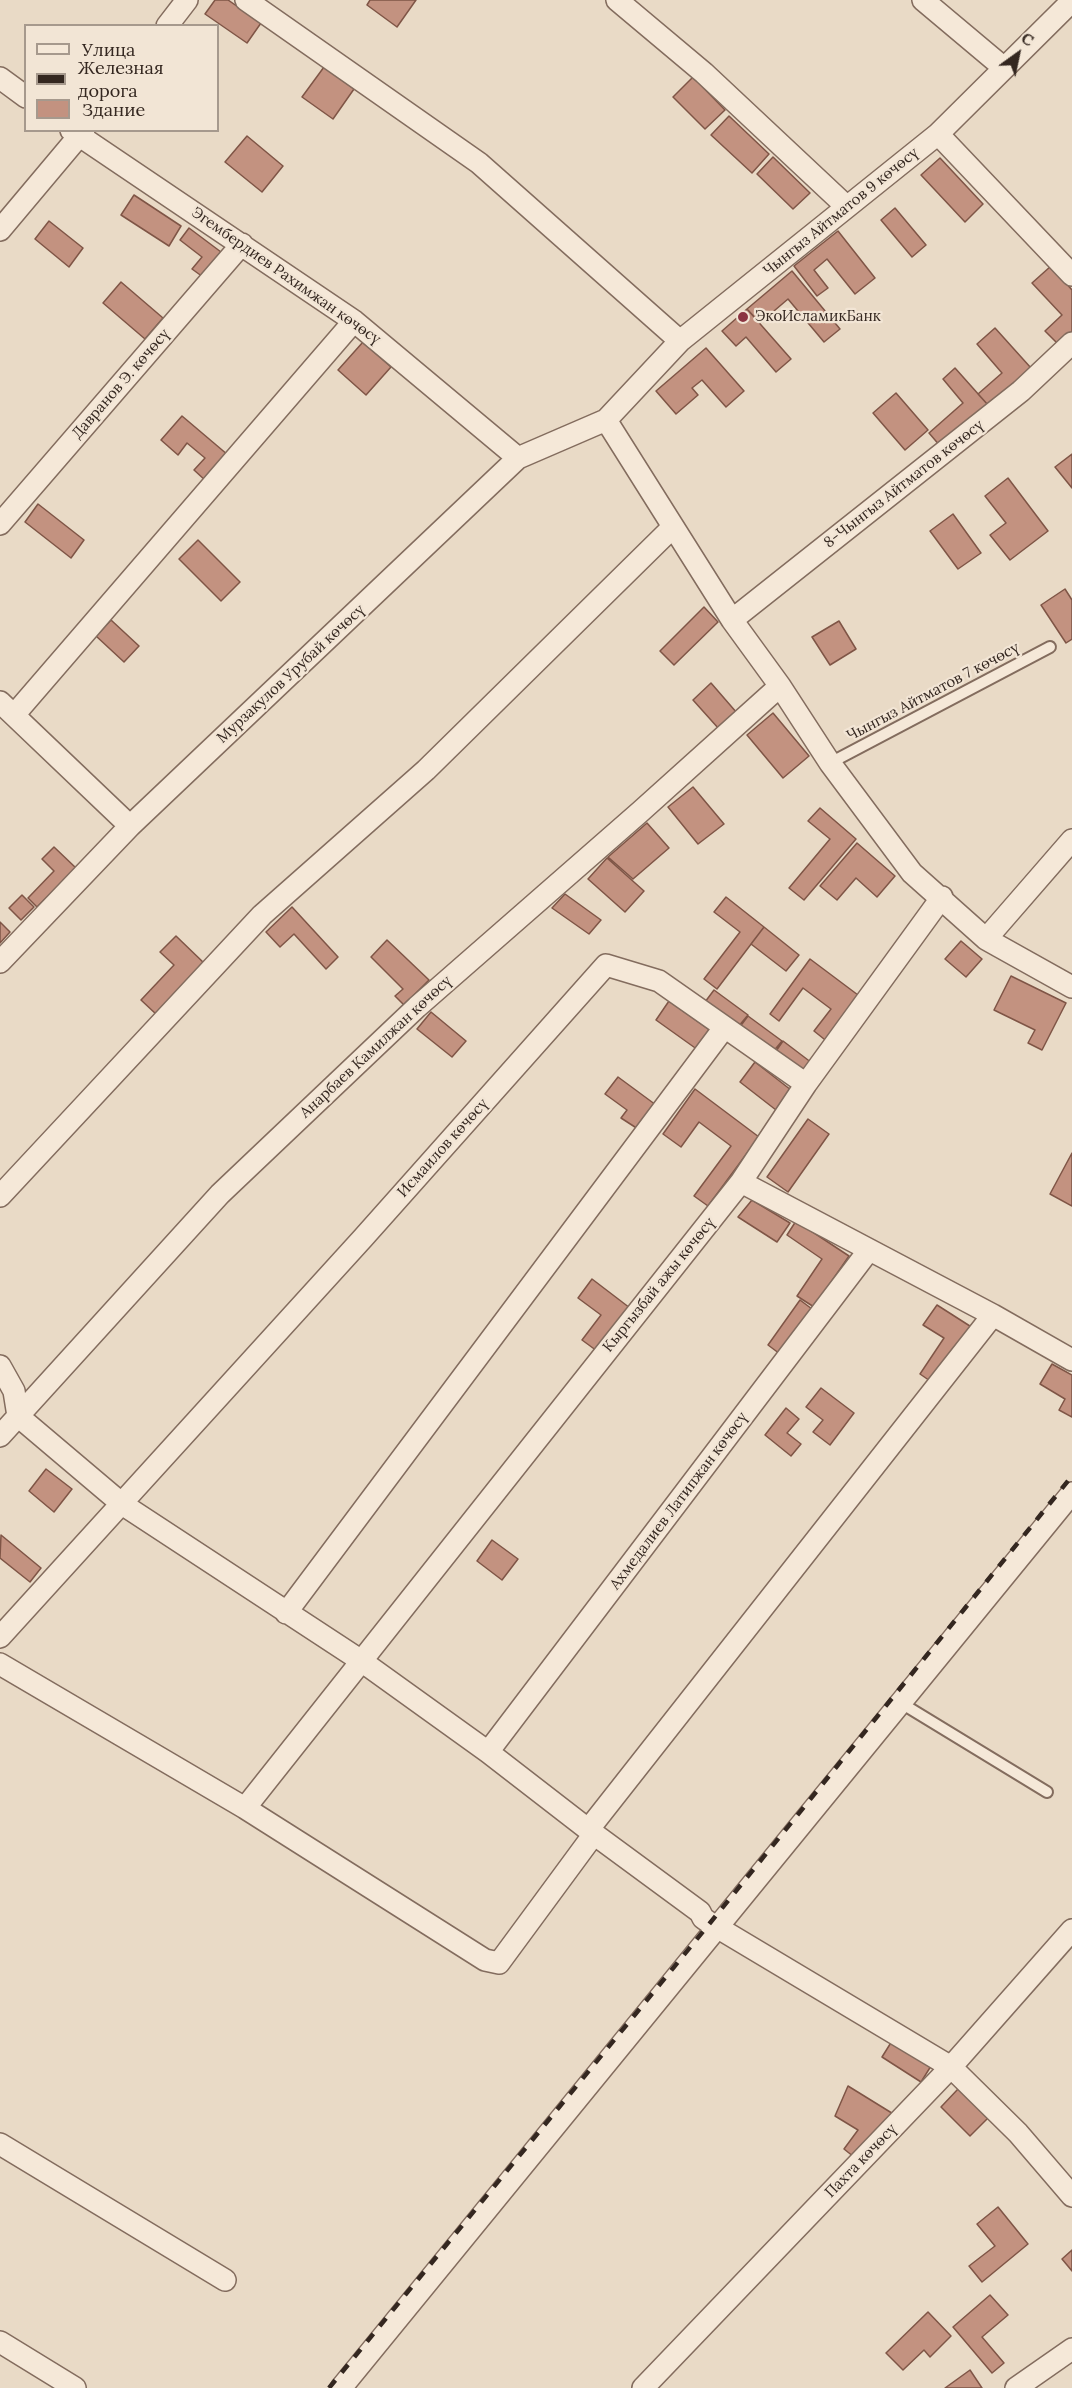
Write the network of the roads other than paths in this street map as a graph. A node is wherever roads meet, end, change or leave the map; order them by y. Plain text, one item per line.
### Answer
1 (187, 0) edge
2 (246, 0) edge
3 (617, 0) edge
4 (923, 0) edge
5 (1072, 1) edge
6 (169, 24) edge
7 (1004, 68) junction
8 (0, 78) edge
9 (24, 96) edge
10 (78, 133) edge
11 (938, 134) junction
12 (847, 207) junction
13 (0, 230) edge
14 (242, 244) junction
15 (1072, 275) edge
16 (354, 321) junction
17 (680, 341) junction
18 (1072, 343) edge
19 (606, 420) junction
20 (518, 458) junction
21 (0, 524) edge
22 (673, 527) junction
23 (732, 620) junction
24 (1050, 647) dead end
25 (780, 686) junction
26 (7, 708) edge
27 (830, 763) junction
28 (130, 826) junction
29 (1072, 840) edge
30 (942, 897) junction
31 (986, 939) junction
32 (1, 959) edge
33 (1072, 987) edge
34 (724, 1028) junction
35 (806, 1084) junction
36 (741, 1182) junction
37 (0, 1196) edge
38 (869, 1250) junction
39 (993, 1315) junction
40 (1072, 1360) edge
41 (0, 1366) edge
42 (18, 1416) junction
43 (0, 1436) edge
44 (1072, 1493) edge
45 (122, 1504) junction
46 (286, 1613) junction
47 (0, 1637) edge
48 (360, 1660) junction
49 (0, 1664) edge
50 (901, 1703) junction
51 (488, 1752) junction
52 (1047, 1792) dead end
53 (244, 1808) junction
54 (591, 1832) junction
55 (718, 1928) junction
56 (1072, 1929) edge
57 (951, 2067) junction
58 (0, 2144) edge
59 (1072, 2196) edge
60 (225, 2280) dead end
61 (0, 2342) edge
62 (1072, 2349) edge
63 (75, 2388) edge
64 (341, 2388) edge
65 (643, 2388) edge
66 (1016, 2388) edge

1 - 6 street
2 - 17 street
3 - 12 street
4 - 7 street
5 - 7 street, Чынгыз Айтматов 9 көчөсү
7 - 11 street, Чынгыз Айтматов 9 көчөсү
8 - 9 street
10 - 13 street
10 - 14 street, Эгембердиев Рахимжан көчөсү
11 - 12 street, Чынгыз Айтматов 9 көчөсү
11 - 15 street
12 - 17 street, Чынгыз Айтматов 9 көчөсү
14 - 16 street, Эгембердиев Рахимжан көчөсү
14 - 21 street, Давранов Э. көчөсү
16 - 20 street, Эгембердиев Рахимжан көчөсү
16 - 26 street
17 - 19 street, Чынгыз Айтматов 9 көчөсү
18 - 23 street, 8-Чынгыз Айтматов көчөсү
19 - 20 street, Мурзакулов Урубай көчөсү
19 - 22 street
20 - 28 street, Мурзакулов Урубай көчөсү
22 - 23 street
22 - 37 street
23 - 25 street
24 - 27 lane, Чынгыз Айтматов 7 көчөсү
25 - 27 street
25 - 42 street, Анарбаев Камилжан көчөсү
26 - 28 street
27 - 30 street
28 - 32 street, Мурзакулов Урубай көчөсү
29 - 31 street
30 - 31 street
30 - 35 street, Кыргызбай ажы көчөсү
31 - 33 street
34 - 35 street, Исмаилов көчөсү
34 - 45 street, Исмаилов көчөсү
34 - 46 street
35 - 36 street, Кыргызбай ажы көчөсү
36 - 38 street
36 - 48 street, Кыргызбай ажы көчөсү
38 - 39 street
38 - 51 street, Ахмедалиев Латипжан көчөсү
39 - 40 street
39 - 54 street
41 - 42 street
42 - 43 street, Анарбаев Камилжан көчөсү
42 - 45 street
44 - 50 street
45 - 46 street
45 - 47 street
46 - 48 street
48 - 51 street
48 - 53 street, Кыргызбай ажы көчөсү
49 - 53 street
50 - 52 lane
50 - 55 street
51 - 54 street
53 - 54 street
54 - 55 street
55 - 57 street
55 - 64 street
56 - 57 street, Пахта көчөсү
57 - 59 street
57 - 65 street, Пахта көчөсү
58 - 60 street
61 - 63 street
62 - 66 street

